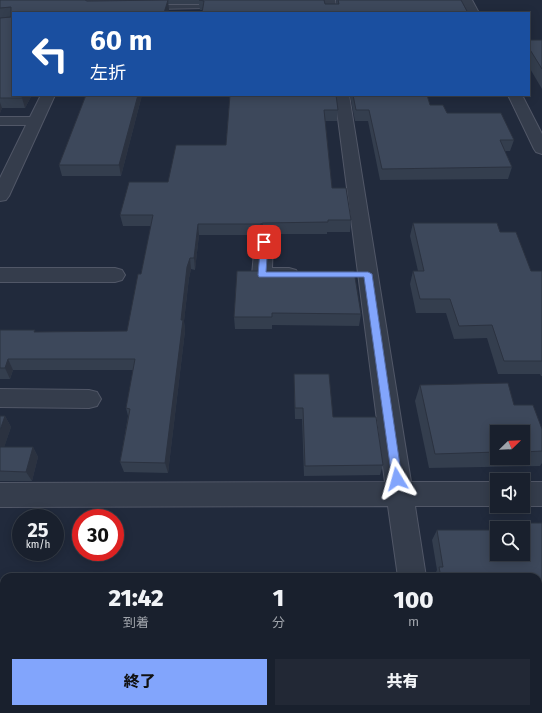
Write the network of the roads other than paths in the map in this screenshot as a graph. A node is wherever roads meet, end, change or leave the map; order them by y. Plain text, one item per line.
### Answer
1 (329, 0) edge
2 (466, 0) edge
3 (104, 4) edge
4 (88, 5) edge
5 (143, 7) edge
6 (206, 7) edge
7 (331, 12) edge
8 (472, 12) edge
9 (48, 96) edge
10 (342, 96) edge
11 (516, 96) edge
12 (0, 121) edge
13 (36, 122) junction
14 (542, 149) edge
15 (0, 196) edge
16 (264, 242) dead end
17 (115, 274) dead end
18 (307, 274) edge
19 (0, 275) edge
20 (0, 398) edge
21 (89, 398) dead end
22 (399, 494) junction
23 (490, 494) edge
24 (530, 494) edge
25 (542, 494) edge
26 (0, 495) edge
27 (411, 573) edge

1 - 7 street
2 - 8 street
3 - 4 street
5 - 6 lane
9 - 13 street
10 - 22 street
11 - 14 street
12 - 13 street
13 - 15 street
16 - 18 street
17 - 19 street
20 - 21 street
22 - 23 street
22 - 26 street
22 - 27 street
24 - 25 street

